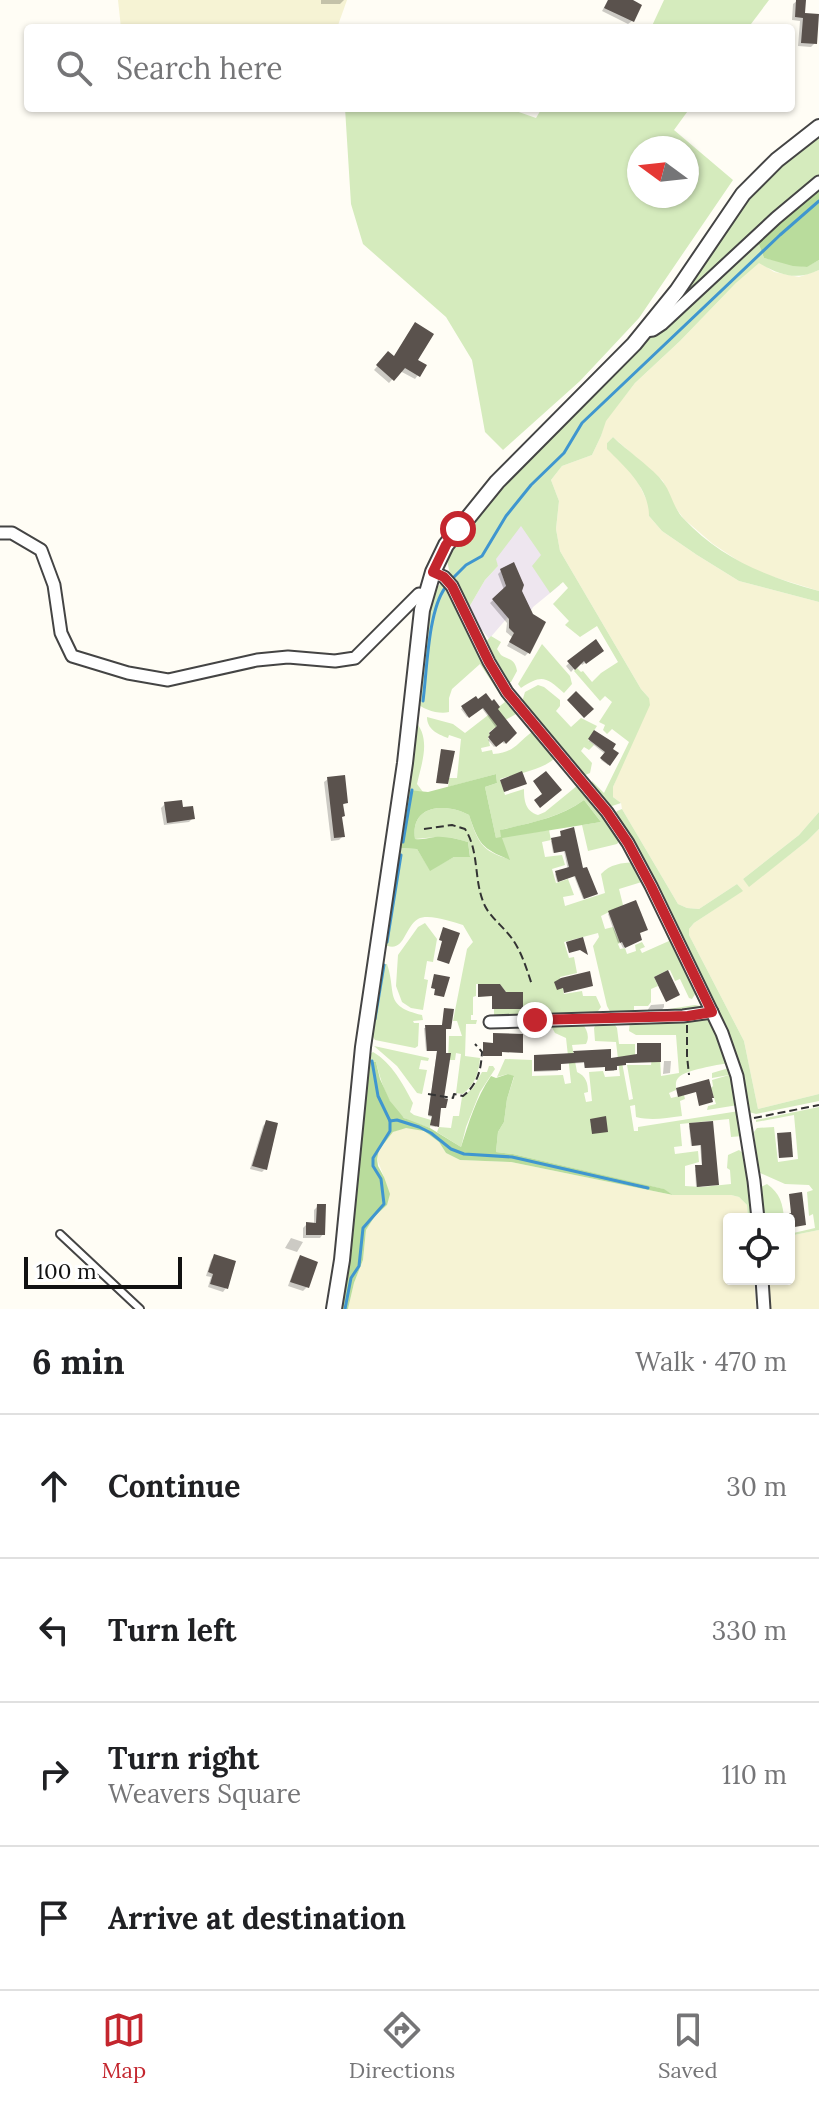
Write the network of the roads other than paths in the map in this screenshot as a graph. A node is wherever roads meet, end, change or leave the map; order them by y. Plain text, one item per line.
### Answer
1 (819, 127) edge
2 (819, 182) edge
3 (644, 331) junction
4 (0, 533) edge
5 (433, 572) junction
6 (425, 596) junction
7 (712, 1012) junction
8 (490, 1022) dead end
9 (757, 1213) edge
10 (60, 1234) dead end
11 (762, 1285) edge
12 (140, 1309) edge
13 (334, 1309) edge
14 (764, 1309) edge

1 - 3 street
2 - 3 street
3 - 5 street
4 - 6 street
5 - 6 street
5 - 7 street
6 - 13 street
7 - 8 street
7 - 9 street
10 - 12 lane
11 - 14 street

